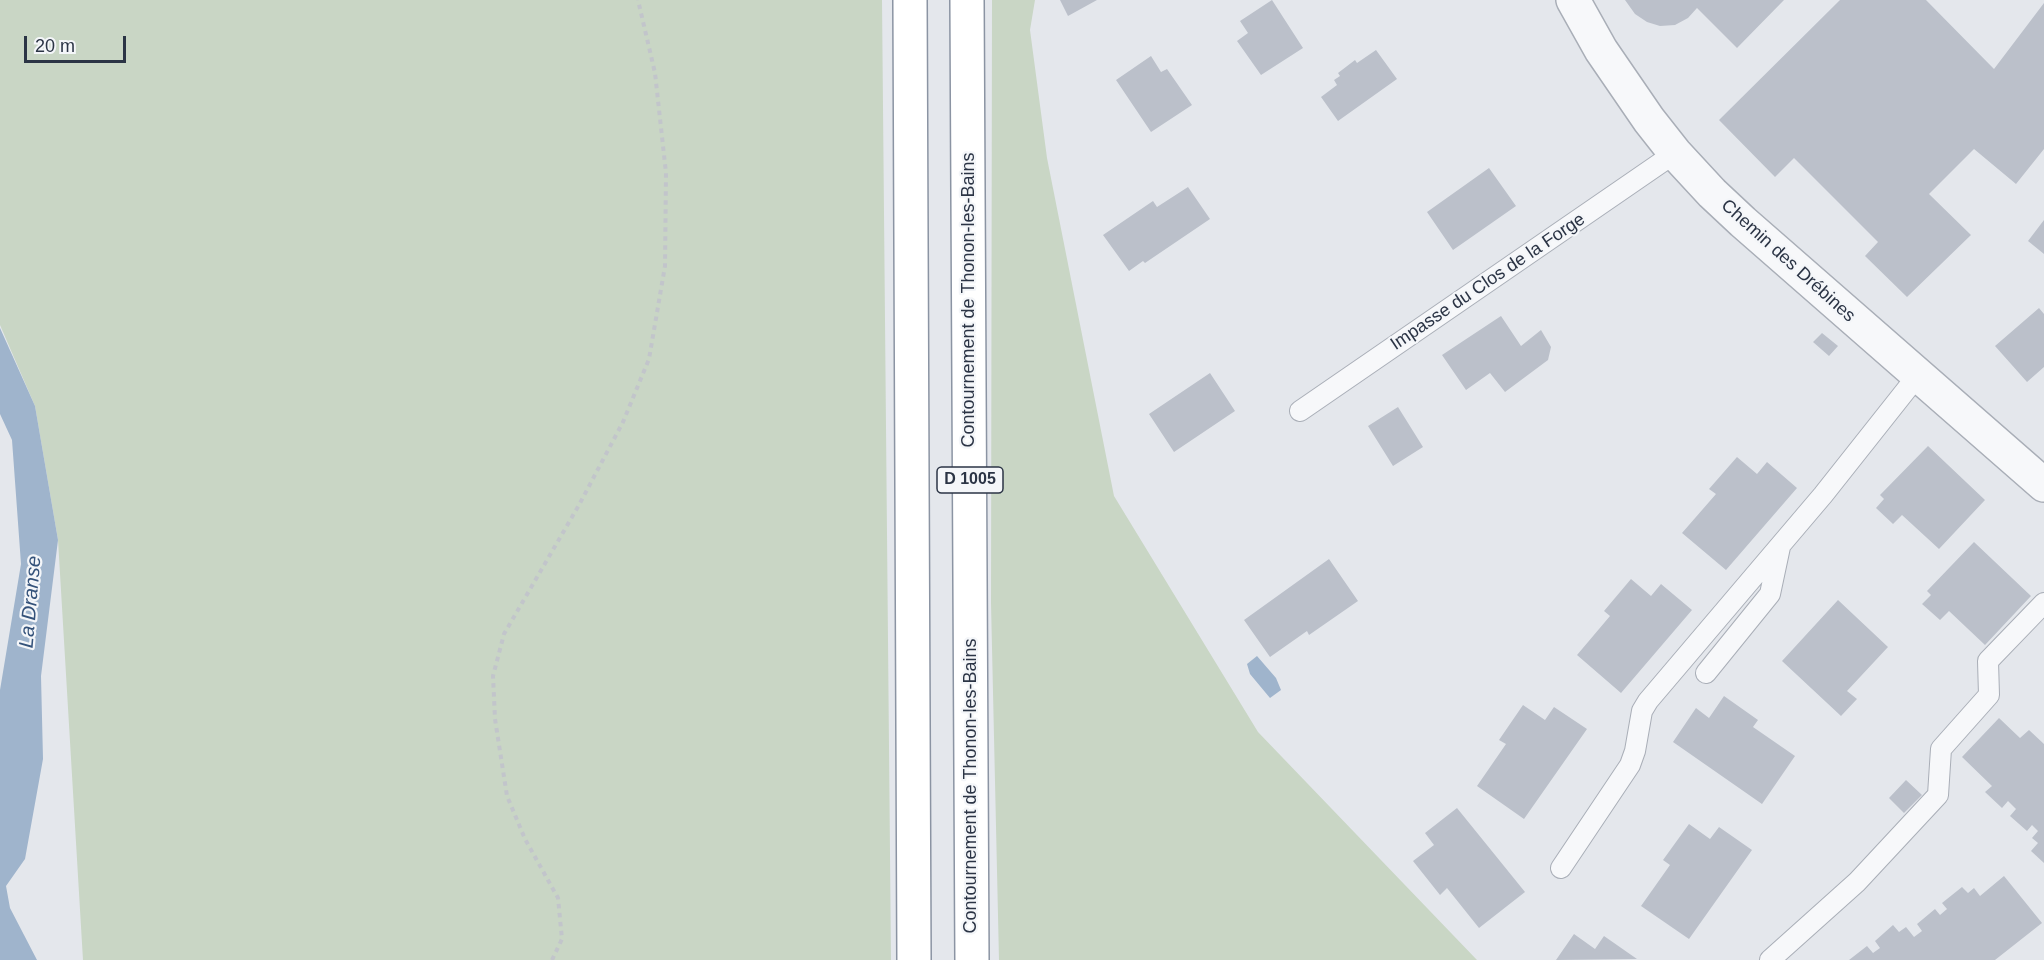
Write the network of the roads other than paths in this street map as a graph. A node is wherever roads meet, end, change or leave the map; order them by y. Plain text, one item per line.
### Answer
1 (910, 0) edge
2 (967, 0) edge
3 (1574, 0) edge
4 (1675, 153) junction
5 (1917, 375) junction
6 (1300, 411) dead end
7 (2044, 485) edge
8 (1780, 545) junction
9 (2044, 603) edge
10 (1706, 673) dead end
11 (1561, 868) dead end
12 (914, 960) edge
13 (972, 960) edge
14 (1770, 960) edge

1 - 12 highway, D 1005
2 - 13 highway, Contournement de Thonon-les-Bains / D 1005
3 - 4 street, Chemin des Drébines
4 - 5 street, Chemin des Drébines
4 - 6 lane, Impasse du Clos de la Forge
5 - 7 street, Chemin des Drébines
5 - 8 lane
8 - 10 lane
8 - 11 lane
9 - 14 lane

